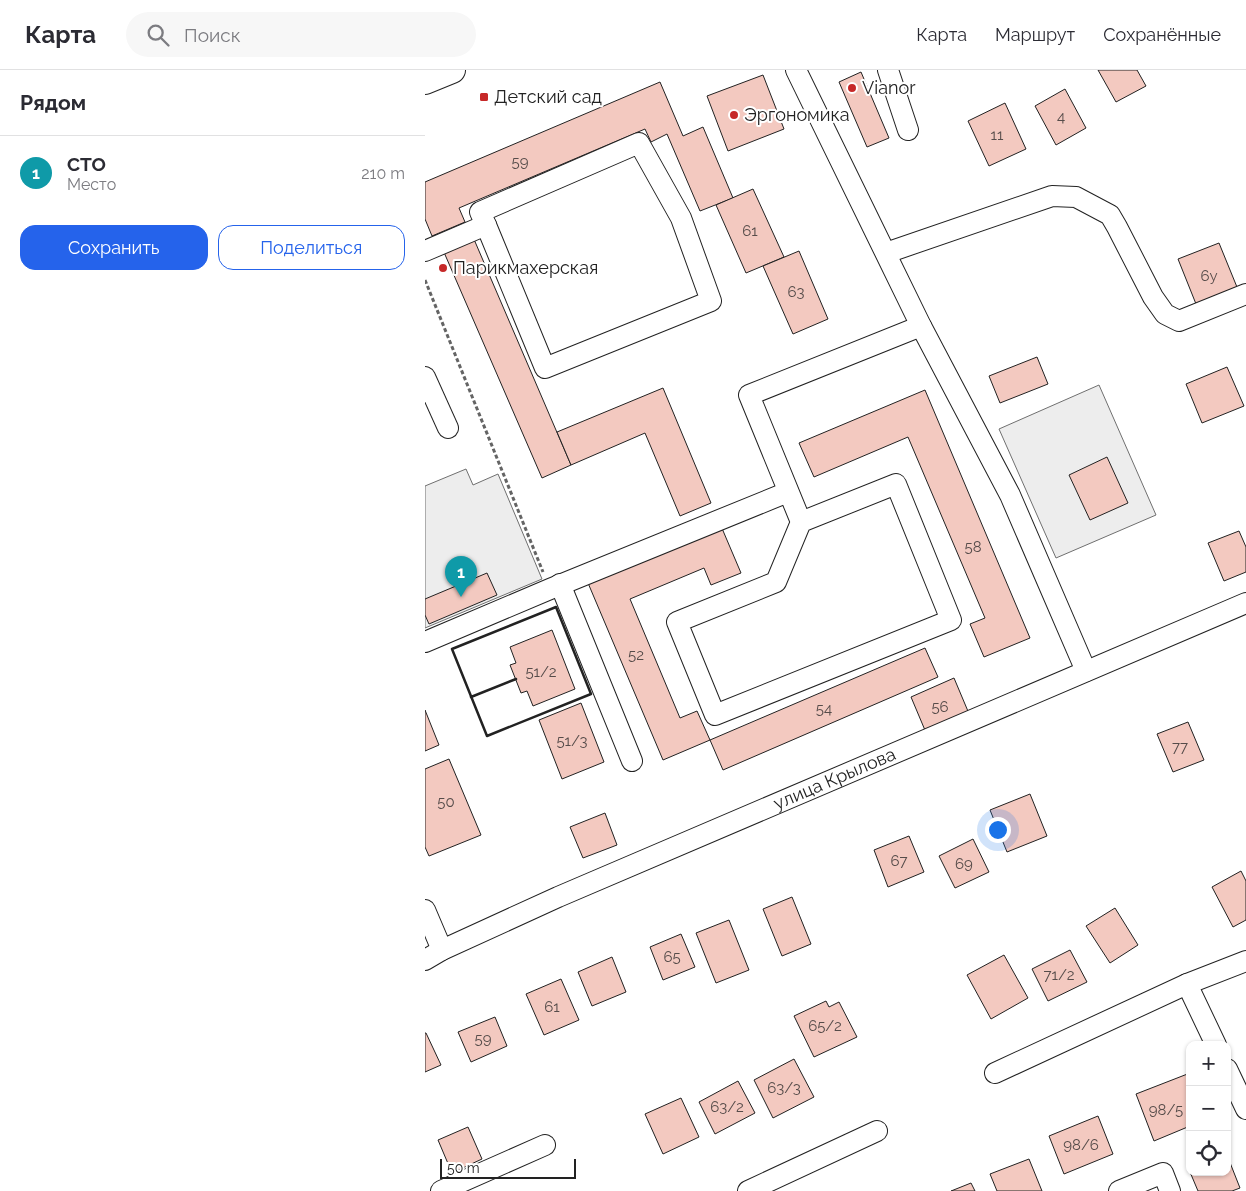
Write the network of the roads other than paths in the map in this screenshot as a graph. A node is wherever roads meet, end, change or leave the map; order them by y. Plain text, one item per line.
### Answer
1 (452, 70) edge
2 (796, 70) edge
3 (888, 70) edge
4 (425, 81) edge
5 (908, 130) dead end
6 (486, 225) junction
7 (425, 250) edge
8 (886, 253) junction
9 (1246, 294) edge
10 (921, 326) junction
11 (425, 377) edge
12 (448, 428) dead end
13 (788, 492) junction
14 (801, 522) junction
15 (555, 586) junction
16 (1246, 603) edge
17 (425, 642) edge
18 (1086, 671) junction
19 (632, 760) dead end
20 (425, 910) edge
21 (442, 950) junction
22 (425, 960) edge
23 (1246, 961) edge
24 (1187, 984) junction
25 (1214, 1041) edge
26 (995, 1072) dead end
27 (1231, 1078) edge
28 (1246, 1110) edge
29 (877, 1131) dead end
30 (545, 1145) dead end
31 (441, 1191) edge
32 (748, 1191) edge
33 (1119, 1191) edge
34 (1170, 1191) edge

1 - 4 main road
2 - 8 street
3 - 5 street
6 - 6 street
6 - 7 street
8 - 9 street
8 - 10 street
10 - 13 street
10 - 18 street
11 - 12 street
13 - 14 street
13 - 15 street
14 - 14 street
15 - 17 street
15 - 19 street
16 - 18 street, улица Крылова
18 - 21 street, улица Крылова
20 - 21 street
21 - 22 street, улица Крылова
23 - 24 street
24 - 25 street
24 - 26 street
27 - 28 street
29 - 32 street
30 - 31 street
33 - 34 street

